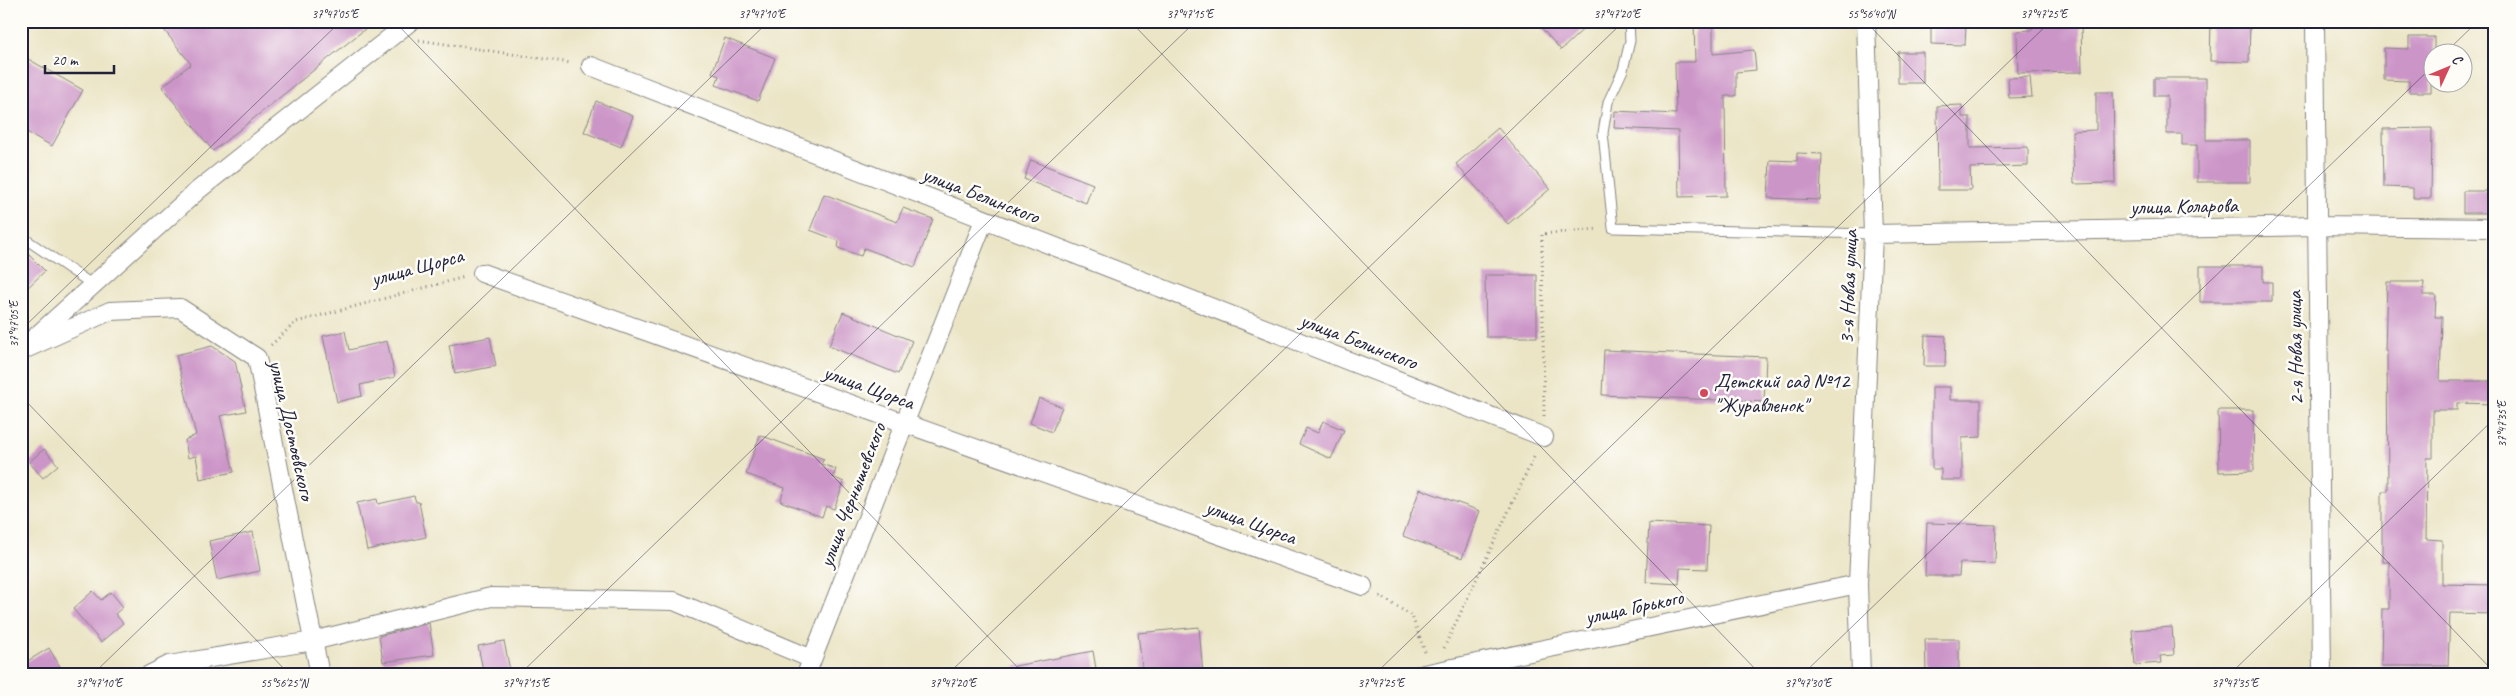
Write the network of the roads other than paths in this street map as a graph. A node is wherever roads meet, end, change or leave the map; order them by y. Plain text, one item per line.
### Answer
1 (410, 21) edge
2 (1629, 21) edge
3 (1866, 21) edge
4 (2315, 21) edge
5 (591, 66) road end
6 (984, 220) junction
7 (2316, 226) junction
8 (2495, 228) edge
9 (1873, 234) junction
10 (21, 236) edge
11 (482, 273) road end
12 (93, 285) junction
13 (21, 350) edge
14 (904, 423) junction
15 (1544, 437) dead end
16 (1858, 584) junction
17 (1364, 586) road end
18 (313, 641) junction
19 (809, 667) edge
20 (1426, 673) edge
21 (148, 675) edge
22 (320, 675) edge
23 (1861, 675) edge
24 (2322, 675) edge

1 - 12 street
2 - 9 lane
3 - 9 street, 3-я Новая улица
4 - 7 street, 2-я Новая улица
5 - 6 street, улица Белинского
6 - 14 street, улица Чернышевского
6 - 15 street, улица Белинского
7 - 8 street, улица Коларова
7 - 9 street, улица Коларова
7 - 24 street, 2-я Новая улица
9 - 16 street, 3-я Новая улица
10 - 12 lane
11 - 14 street, улица Щорса
12 - 13 street
13 - 18 street, улица Достоевского
14 - 17 street, улица Щорса
14 - 19 street, улица Чернышевского
16 - 20 street, улица Горького
16 - 23 street, 3-я Новая улица
18 - 19 street
18 - 21 street
18 - 22 street, улица Достоевского

